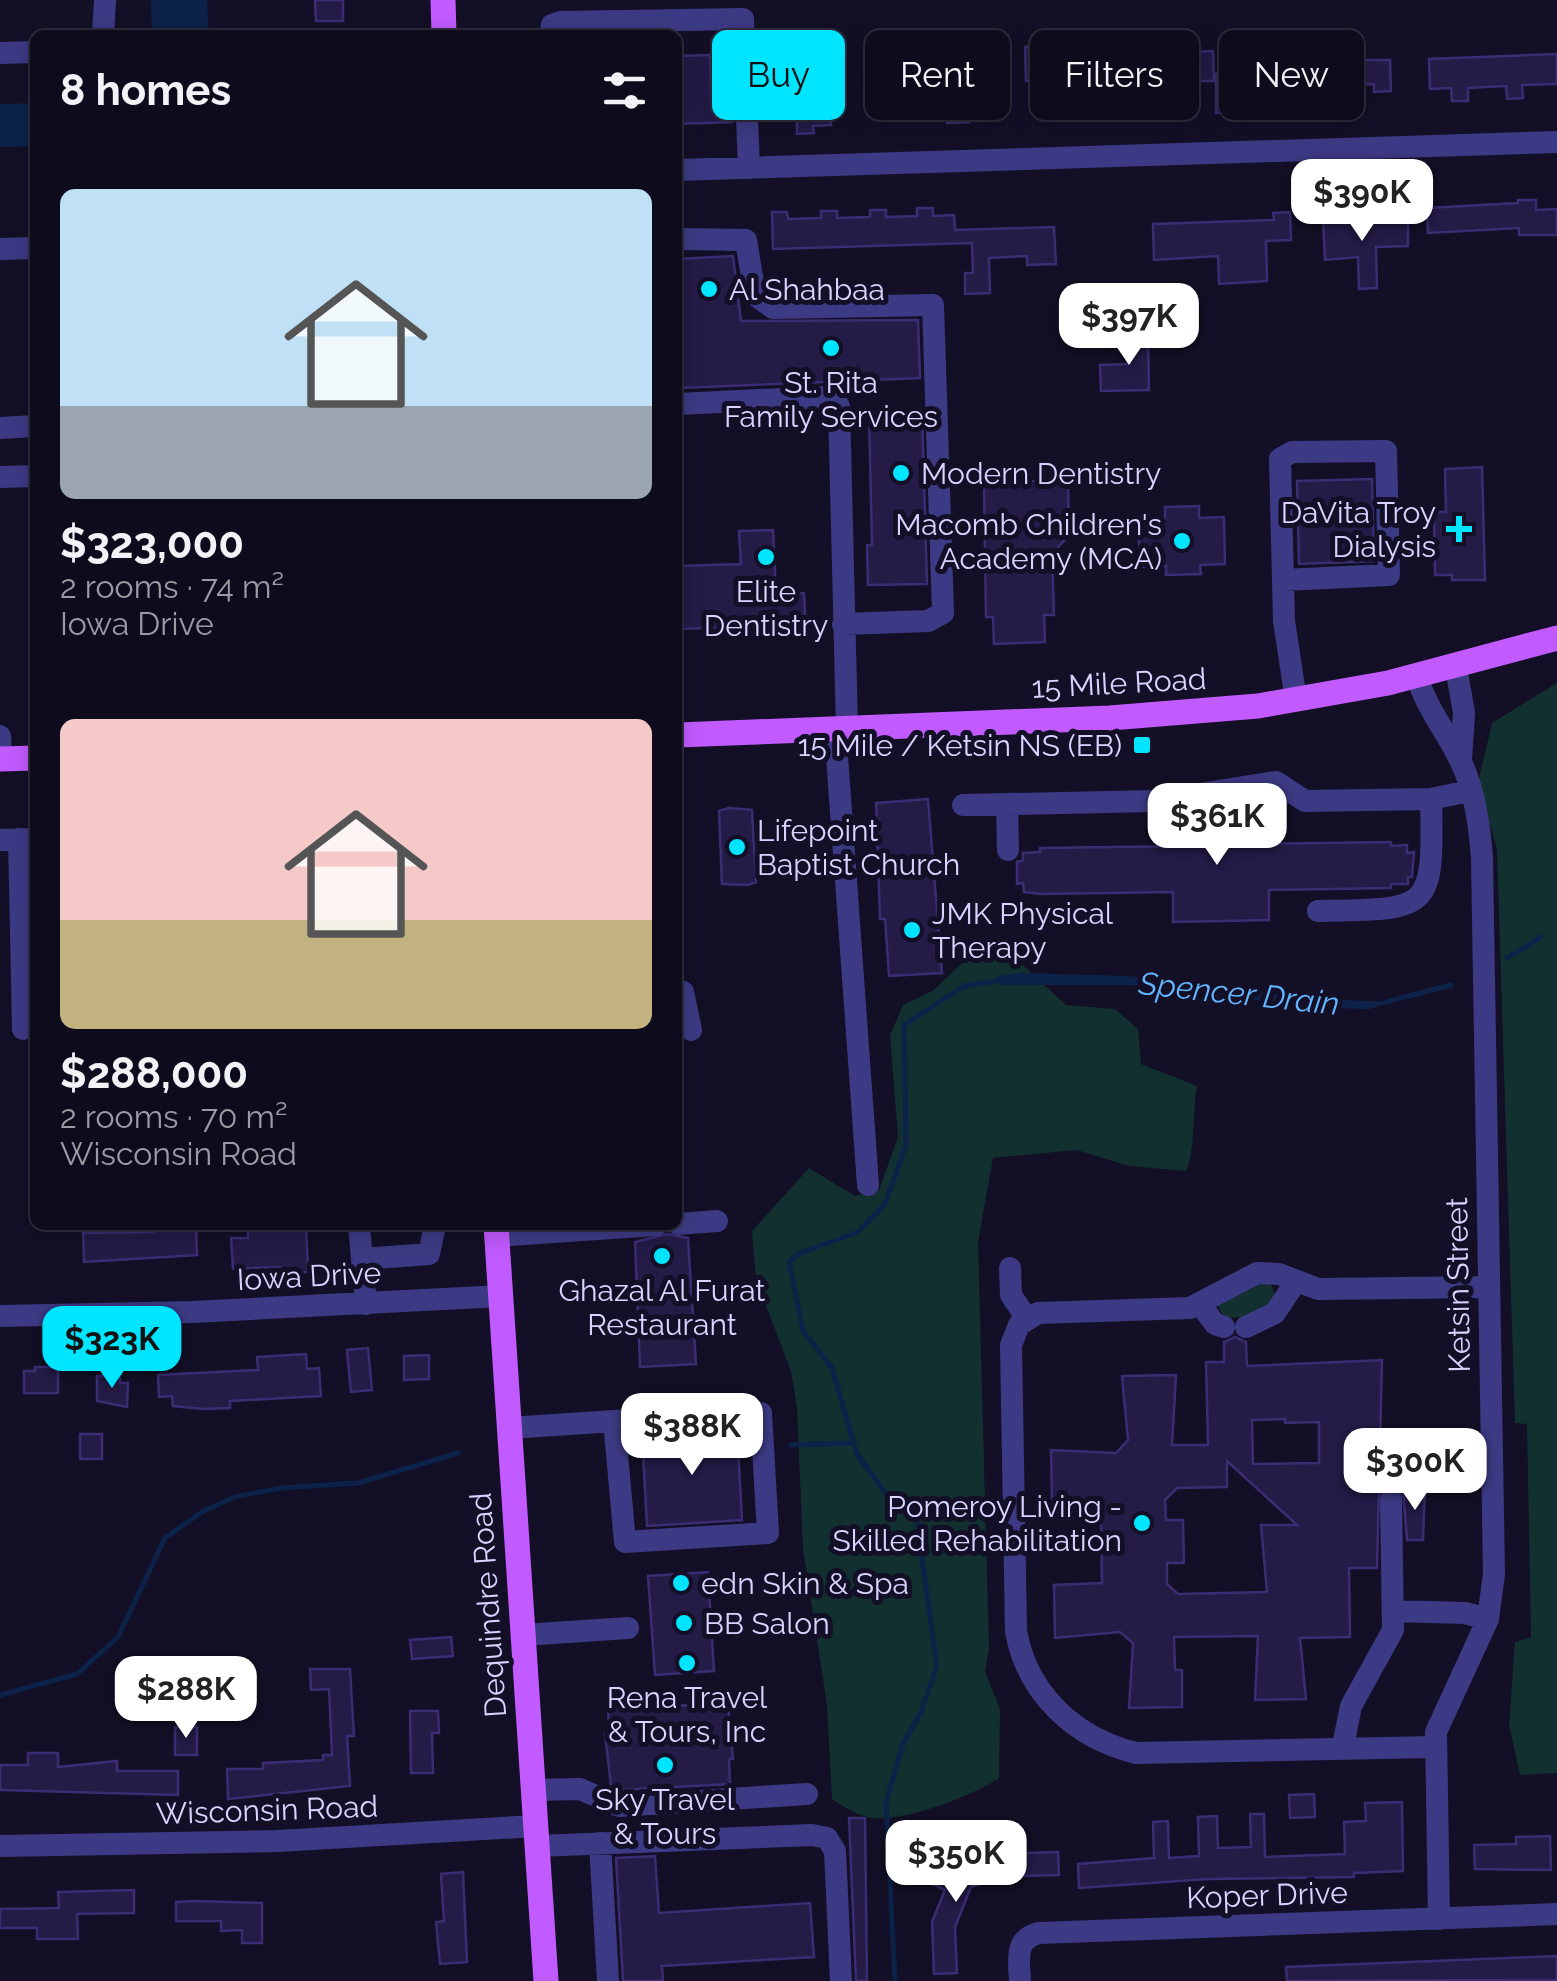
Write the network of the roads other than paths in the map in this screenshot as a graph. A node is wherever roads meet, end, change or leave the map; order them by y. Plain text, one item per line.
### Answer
1 (105, 0) edge
2 (443, 0) edge
3 (103, 30) edge
4 (444, 30) edge
5 (551, 30) edge
6 (30, 52) edge
7 (0, 53) edge
8 (1557, 142) edge
9 (749, 168) junction
10 (682, 170) edge
11 (682, 239) edge
12 (30, 248) edge
13 (0, 250) edge
14 (682, 404) edge
15 (30, 426) edge
16 (0, 428) edge
17 (30, 476) edge
18 (0, 477) edge
19 (1283, 580) junction
20 (843, 624) junction
21 (1557, 638) edge
22 (1456, 666) junction
23 (1417, 676) junction
24 (1296, 700) junction
25 (841, 729) junction
26 (682, 734) edge
27 (0, 736) edge
28 (30, 758) edge
29 (1, 760) edge
30 (1460, 760) junction
31 (1468, 791) junction
32 (1430, 799) junction
33 (1007, 804) junction
34 (963, 805) dead end
35 (18, 839) edge
36 (1008, 850) dead end
37 (1318, 911) dead end
38 (682, 992) edge
39 (19, 1029) edge
40 (690, 1030) dead end
41 (868, 1185) dead end
42 (718, 1221) dead end
43 (682, 1224) edge
44 (359, 1230) edge
45 (434, 1230) edge
46 (496, 1230) edge
47 (362, 1259) junction
48 (1010, 1268) dead end
49 (1294, 1282) junction
50 (1488, 1287) junction
51 (501, 1296) junction
52 (366, 1304) junction
53 (1200, 1304) junction
54 (0, 1316) edge
55 (1027, 1319) junction
56 (614, 1421) junction
57 (509, 1428) junction
58 (1391, 1498) dead end
59 (1394, 1612) junction
60 (1488, 1619) junction
61 (628, 1628) dead end
62 (522, 1635) junction
63 (1343, 1746) junction
64 (1434, 1747) junction
65 (533, 1790) junction
66 (807, 1794) dead end
67 (536, 1836) junction
68 (600, 1843) junction
69 (0, 1846) edge
70 (1557, 1914) edge
71 (1439, 1919) junction
72 (546, 1981) edge
73 (608, 1981) edge
74 (840, 1981) edge
75 (1020, 1981) edge

1 - 3 street
2 - 4 main road
5 - 9 street
6 - 7 street
8 - 9 street
9 - 10 street
11 - 20 street
12 - 13 street
14 - 20 street
15 - 16 street
17 - 18 street
19 - 19 street
19 - 24 street
20 - 25 street
21 - 22 main road, 15 Mile Road
22 - 23 main road, 15 Mile Road
22 - 30 street, Ketsin Street
23 - 24 main road, 15 Mile Road
23 - 30 street, Ketsin Street
24 - 25 main road, 15 Mile Road
25 - 26 main road, 15 Mile Road
25 - 41 street
27 - 29 street
28 - 29 main road
30 - 31 street, Ketsin Street
31 - 32 street
31 - 50 street, Ketsin Street
32 - 33 street
32 - 37 street
33 - 34 street
33 - 36 street
35 - 39 street
38 - 40 street
42 - 43 street
44 - 47 street
45 - 47 street
46 - 51 main road, Dequindre Road
47 - 52 street
48 - 55 street
49 - 50 street
49 - 53 street
49 - 53 street
50 - 60 street, Ketsin Street
51 - 52 street, Iowa Drive
51 - 57 main road, Dequindre Road
52 - 54 street, Iowa Drive
53 - 55 street
55 - 63 street
56 - 56 street
56 - 57 street
57 - 62 main road, Dequindre Road
58 - 59 street
59 - 60 street
59 - 63 street
60 - 64 street, Ketsin Street
61 - 62 street
62 - 65 main road, Dequindre Road
63 - 64 street
64 - 71 street, Ketsin Street
65 - 66 street
65 - 67 main road, Dequindre Road
67 - 68 street, Wisconsin Road
67 - 69 street, Wisconsin Road
67 - 72 main road, Dequindre Road
68 - 73 street
68 - 74 street, Wisconsin Road
70 - 71 street, Koper Drive
71 - 75 street, Koper Drive

